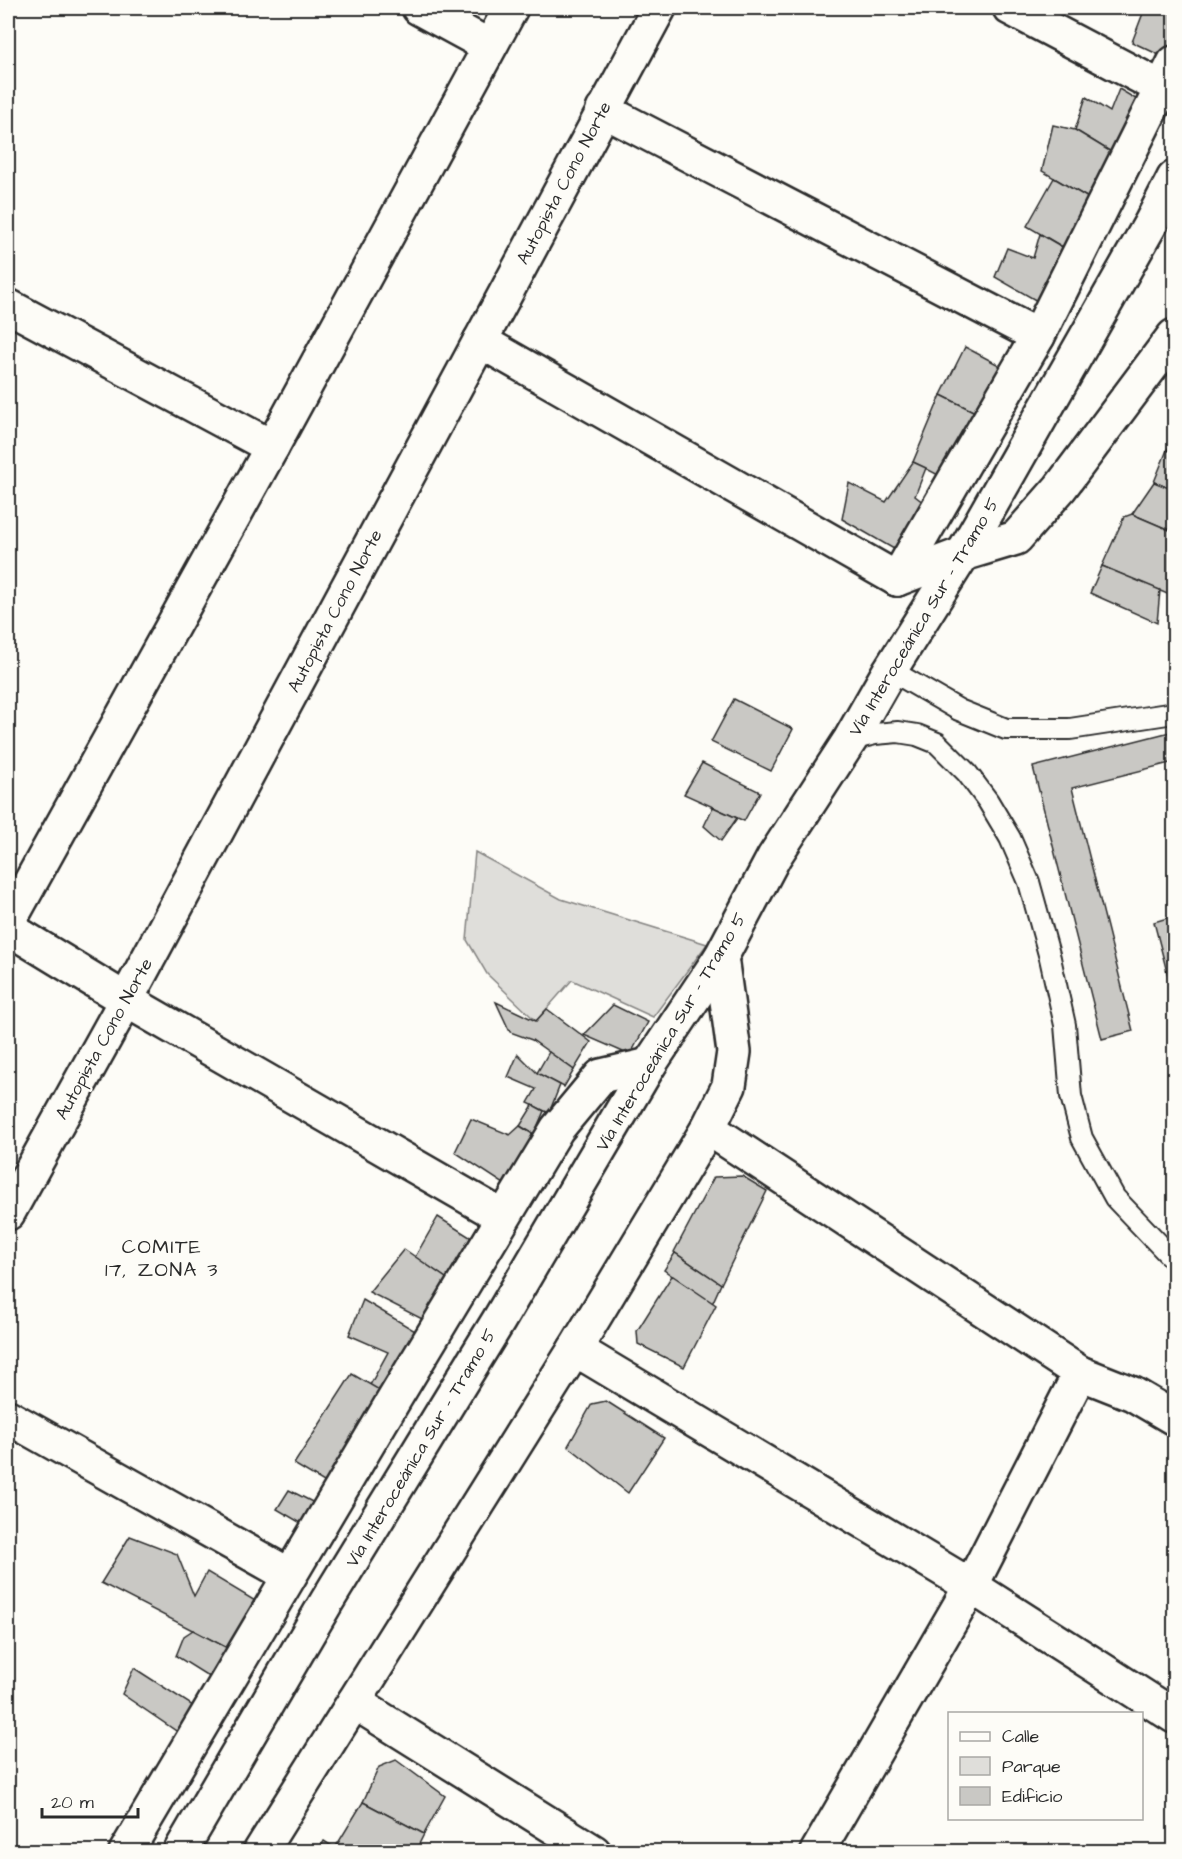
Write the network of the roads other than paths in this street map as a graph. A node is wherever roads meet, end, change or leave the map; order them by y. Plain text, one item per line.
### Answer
1 (419, 8) edge
2 (511, 8) edge
3 (659, 8) edge
4 (1010, 8) edge
5 (489, 46) junction
6 (1168, 75) edge
7 (603, 110) junction
8 (1174, 178) edge
9 (8, 306) edge
10 (1038, 336) junction
11 (1174, 336) edge
12 (480, 341) junction
13 (272, 447) junction
14 (963, 554) junction
15 (897, 579) junction
16 (890, 670) junction
17 (1174, 713) edge
18 (850, 740) junction
19 (8, 923) edge
20 (8, 928) edge
21 (720, 957) junction
22 (126, 1000) junction
23 (649, 1065) junction
24 (708, 1128) junction
25 (8, 1213) edge
26 (503, 1217) junction
27 (1174, 1260) edge
28 (575, 1348) junction
29 (1080, 1373) junction
30 (8, 1417) edge
31 (1174, 1418) edge
32 (289, 1575) junction
33 (972, 1586) junction
34 (354, 1702) junction
35 (1174, 1716) edge
36 (126, 1851) edge
37 (180, 1851) edge
38 (261, 1851) edge
39 (594, 1851) edge
40 (817, 1851) edge

1 - 5 main road
2 - 5 main road
3 - 7 main road, Autopista Cono Norte
4 - 6 main road
5 - 13 main road
6 - 10 main road
7 - 10 main road
7 - 12 main road, Autopista Cono Norte
8 - 14 main road, Vía Interoceánica Sur - Tramo 5
9 - 13 main road
10 - 15 main road
11 - 14 main road
12 - 15 main road
12 - 22 main road, Autopista Cono Norte
13 - 19 main road
14 - 15 main road
14 - 16 main road, Vía Interoceánica Sur - Tramo 5
16 - 17 lane
16 - 18 main road, Vía Interoceánica Sur - Tramo 5
18 - 21 main road, Vía Interoceánica Sur - Tramo 5
18 - 27 lane
20 - 22 main road
21 - 23 main road, Vía Interoceánica Sur - Tramo 5
21 - 24 main road
22 - 25 main road, Autopista Cono Norte
22 - 26 main road
23 - 26 main road
23 - 37 main road, Vía Interoceánica Sur - Tramo 5
24 - 28 main road
24 - 29 main road
26 - 32 main road
28 - 33 main road
28 - 34 main road
29 - 31 main road
29 - 33 main road
30 - 32 main road
32 - 36 main road
33 - 35 main road
33 - 40 main road
34 - 38 main road
34 - 39 main road

